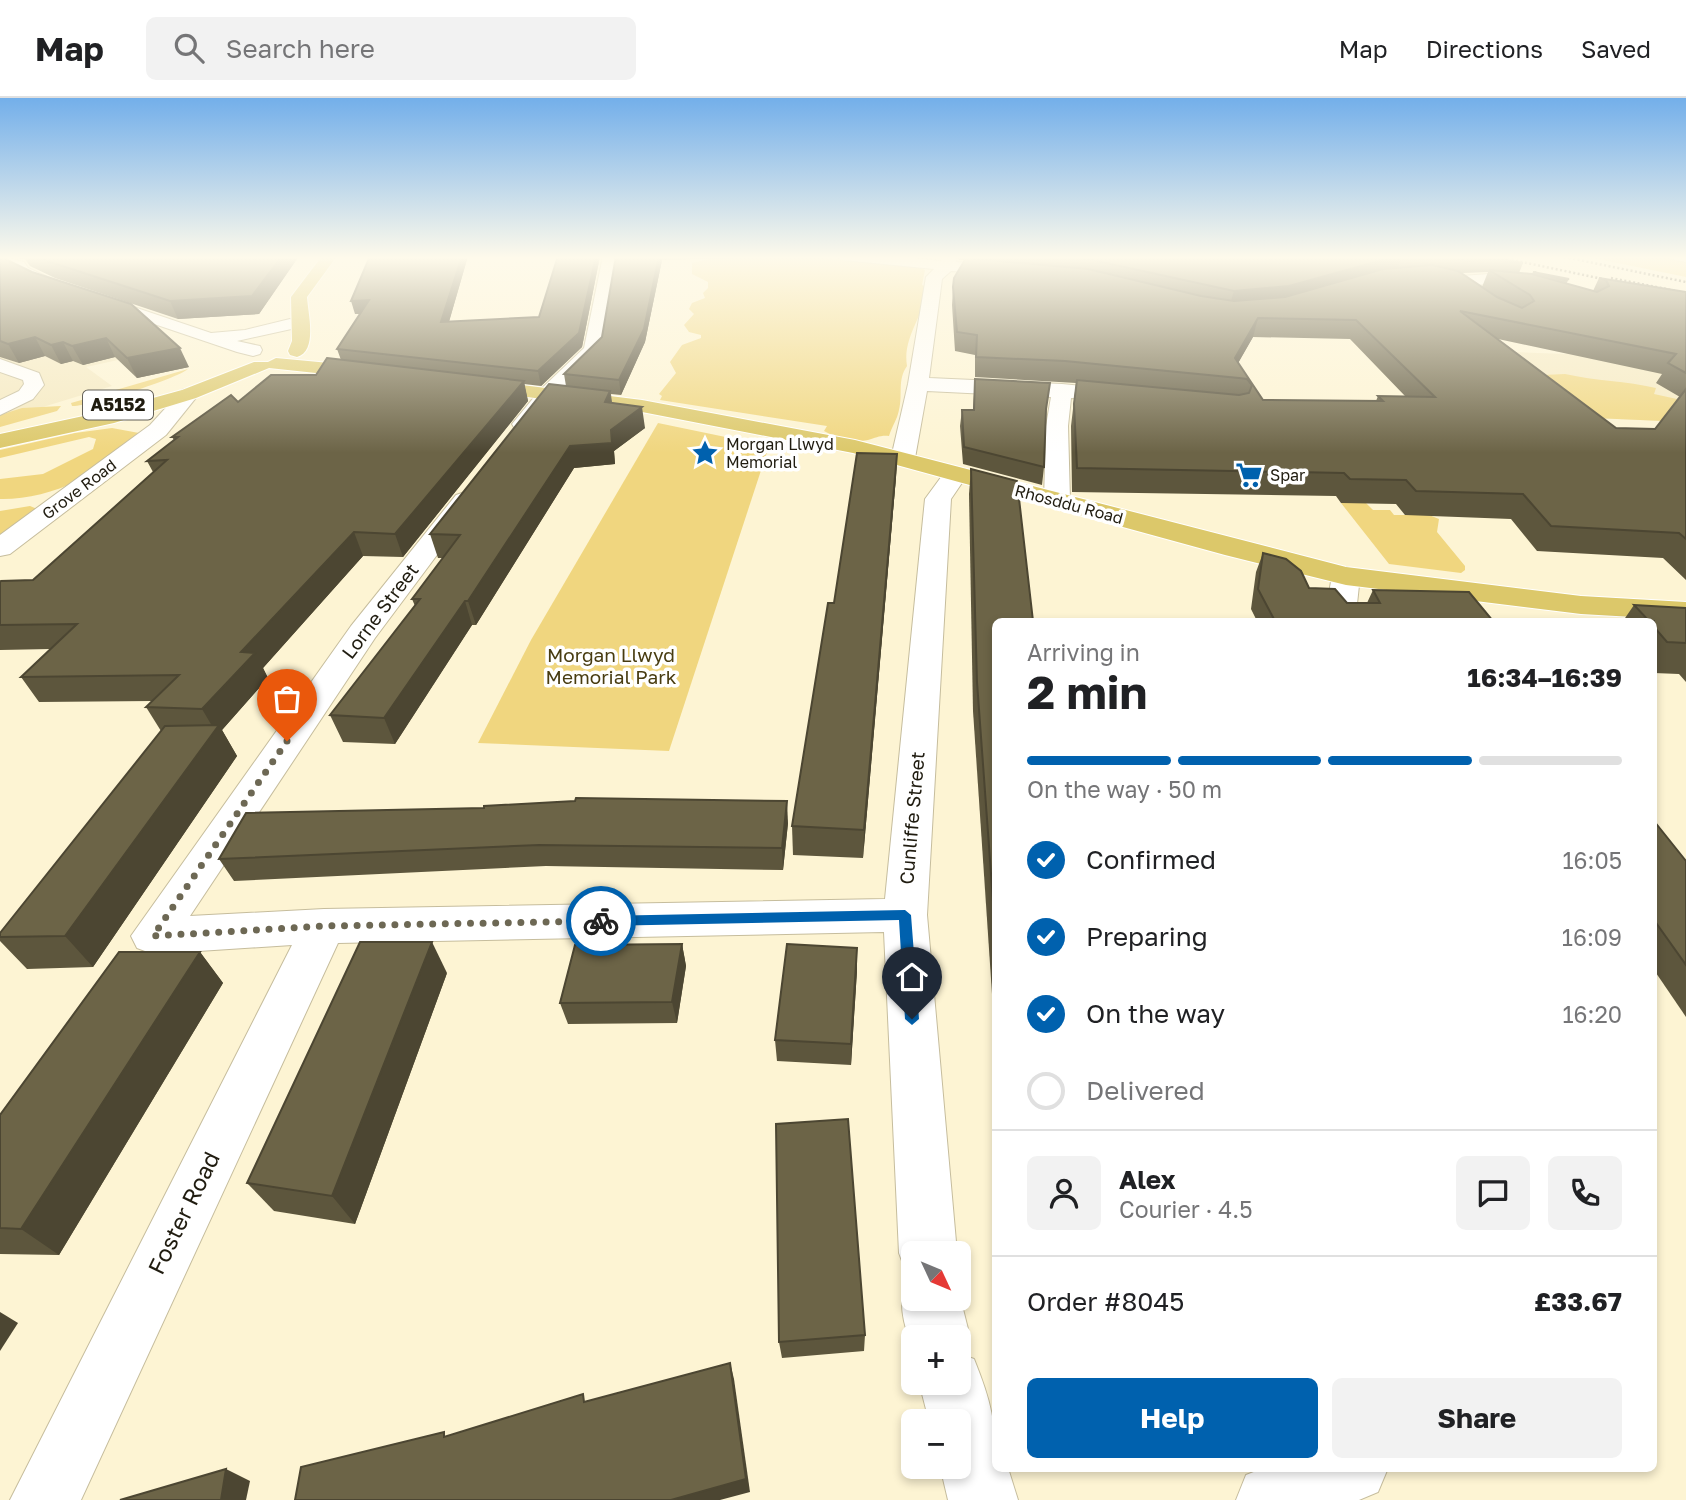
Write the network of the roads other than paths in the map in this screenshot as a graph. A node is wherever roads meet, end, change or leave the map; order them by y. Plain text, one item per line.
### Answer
1 (155, 321) edge
2 (290, 321) edge
3 (294, 321) edge
4 (295, 321) edge
5 (598, 321) edge
6 (927, 321) edge
7 (202, 338) junction
8 (296, 353) junction
9 (229, 355) junction
10 (263, 357) junction
11 (0, 365) edge
12 (329, 368) junction
13 (395, 375) edge
14 (450, 382) edge
15 (918, 384) junction
16 (1062, 390) junction
17 (190, 394) junction
18 (547, 394) junction
19 (1144, 397) edge
20 (0, 409) edge
21 (106, 418) junction
22 (158, 430) junction
23 (0, 440) edge
24 (504, 449) edge
25 (903, 458) junction
26 (956, 474) junction
27 (481, 479) edge
28 (1057, 500) junction
29 (0, 548) edge
30 (1346, 576) junction
31 (1686, 611) edge
32 (1352, 618) edge
33 (905, 915) junction
34 (324, 926) junction
35 (927, 1241) edge
36 (955, 1395) edge
37 (1344, 1472) edge
38 (45, 1500) edge
39 (983, 1500) edge
40 (1271, 1500) edge

1 - 7 street
2 - 7 street
3 - 10 main road, A5152
4 - 8 main road
5 - 18 street
6 - 15 street
7 - 9 street
8 - 10 main road
8 - 12 main road
9 - 10 main road
9 - 23 main road, A5152
10 - 12 main road
10 - 17 main road, A5152
11 - 20 street
12 - 13 main road
14 - 18 main road, Rhosddu Road
15 - 16 street
15 - 25 street
16 - 19 street
16 - 28 street
17 - 21 main road, A5152
17 - 22 street, Grove Road
18 - 24 street
18 - 25 main road, Rhosddu Road
21 - 22 street
21 - 23 main road, A5152
22 - 29 street, Grove Road
25 - 26 main road, Rhosddu Road
26 - 28 main road, Rhosddu Road
26 - 33 street, Cunliffe Street
27 - 34 street, Lorne Street
28 - 30 main road, Rhosddu Road
30 - 31 main road, Rhosddu Road
30 - 32 street
33 - 34 street
33 - 35 street, Cunliffe Street
34 - 38 street, Foster Road
36 - 39 street
37 - 40 street

